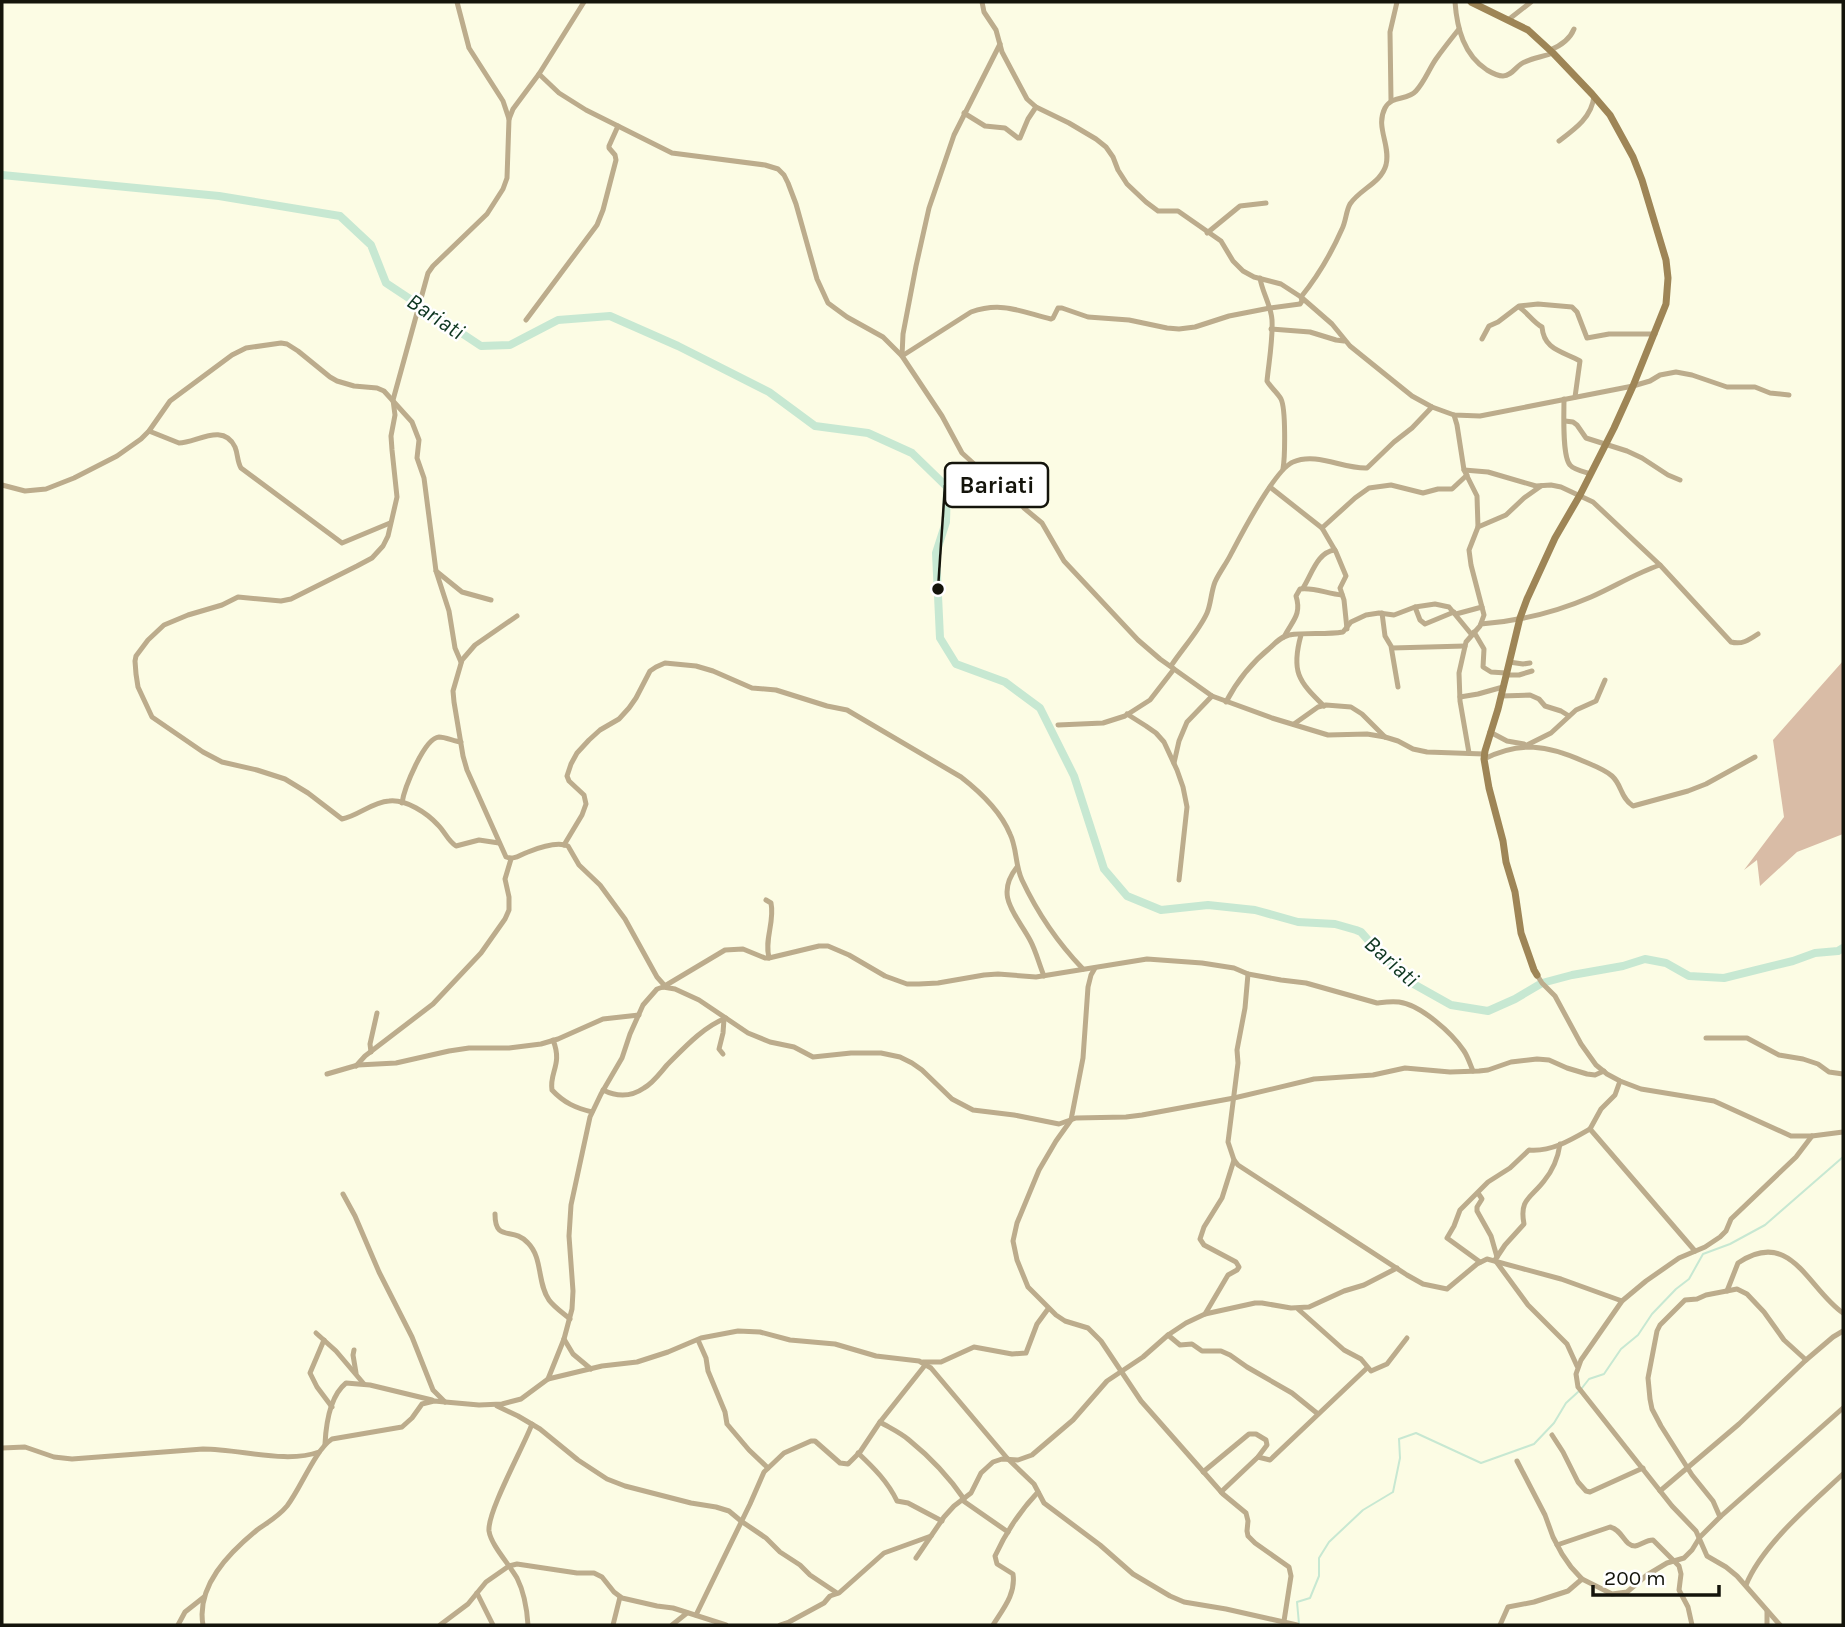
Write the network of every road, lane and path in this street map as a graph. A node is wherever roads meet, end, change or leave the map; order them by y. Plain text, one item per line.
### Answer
1 (457, 2) edge
2 (584, 2) edge
3 (982, 2) edge
4 (1398, 2) edge
5 (1455, 2) edge
6 (1471, 2) edge
7 (1531, 2) edge
8 (1508, 20) junction
9 (1459, 29) junction
10 (1574, 29) dead end
11 (1000, 44) junction
12 (1552, 52) junction
13 (539, 74) junction
14 (1594, 96) junction
15 (1391, 100) junction
16 (1036, 107) junction
17 (964, 113) junction
18 (509, 119) junction
19 (618, 126) junction
20 (1559, 141) dead end
21 (1266, 203) dead end
22 (1207, 233) junction
23 (1260, 278) junction
24 (1301, 297) junction
25 (1519, 306) junction
26 (1269, 308) junction
27 (526, 320) dead end
28 (1271, 329) junction
29 (1655, 334) junction
30 (1482, 339) dead end
31 (1344, 341) junction
32 (902, 356) junction
33 (1633, 386) junction
34 (1789, 395) dead end
35 (1575, 397) junction
36 (1564, 399) junction
37 (394, 402) junction
38 (1432, 407) junction
39 (1454, 415) junction
40 (1565, 421) junction
41 (149, 431) junction
42 (1606, 444) junction
43 (1282, 472) junction
44 (1465, 473) junction
45 (1591, 474) junction
46 (1681, 480) dead end
47 (2, 485) edge
48 (1541, 486) junction
49 (1270, 487) junction
50 (1580, 495) junction
51 (390, 523) junction
52 (1478, 527) junction
53 (1322, 528) junction
54 (1335, 550) junction
55 (1660, 565) junction
56 (436, 571) junction
57 (1303, 588) junction
58 (1342, 596) junction
59 (491, 600) dead end
60 (1415, 607) junction
61 (1482, 607) junction
62 (1382, 613) junction
63 (1455, 613) junction
64 (517, 616) dead end
65 (1520, 618) junction
66 (1481, 624) junction
67 (1347, 629) junction
68 (1473, 634) junction
69 (1758, 634) dead end
70 (1301, 635) junction
71 (1284, 637) junction
72 (1465, 646) junction
73 (1392, 648) junction
74 (461, 662) junction
75 (1509, 662) junction
76 (1530, 663) dead end
77 (1173, 667) junction
78 (1532, 671) dead end
79 (1506, 674) junction
80 (1605, 680) dead end
81 (1398, 687) dead end
82 (1503, 687) junction
83 (1212, 695) junction
84 (1501, 696) junction
85 (1460, 697) junction
86 (1226, 702) junction
87 (1324, 706) junction
88 (1127, 714) junction
89 (1569, 716) junction
90 (1294, 724) junction
91 (1058, 725) dead end
92 (1490, 732) junction
93 (1385, 737) junction
94 (461, 742) junction
95 (1525, 746) junction
96 (1469, 753) junction
97 (1484, 756) junction
98 (1755, 757) dead end
99 (1174, 763) junction
100 (402, 803) junction
101 (499, 843) junction
102 (564, 845) junction
103 (511, 859) junction
104 (1017, 867) junction
105 (1179, 880) dead end
106 (766, 900) dead end
107 (769, 958) junction
108 (1095, 968) junction
109 (1083, 969) junction
110 (1248, 974) junction
111 (1537, 975) joint
112 (1044, 976) junction
113 (664, 986) junction
114 (377, 1013) dead end
115 (639, 1015) junction
116 (725, 1018) junction
117 (1706, 1038) dead end
118 (552, 1040) junction
119 (371, 1052) junction
120 (723, 1054) dead end
121 (356, 1066) junction
122 (1472, 1071) junction
123 (1604, 1071) junction
124 (327, 1074) dead end
125 (1843, 1074) edge
126 (1620, 1081) junction
127 (603, 1090) junction
128 (1234, 1098) junction
129 (592, 1112) junction
130 (1071, 1120) junction
131 (1590, 1129) junction
132 (1843, 1132) edge
133 (1812, 1136) junction
134 (1560, 1144) junction
135 (1234, 1160) junction
136 (1478, 1193) junction
137 (343, 1194) dead end
138 (495, 1214) dead end
139 (1695, 1251) junction
140 (1496, 1259) junction
141 (1480, 1262) junction
142 (1397, 1268) junction
143 (1727, 1291) junction
144 (1622, 1301) junction
145 (1297, 1308) junction
146 (1048, 1309) junction
147 (1843, 1313) edge
148 (1205, 1314) junction
149 (570, 1319) junction
150 (1843, 1331) edge
151 (316, 1333) dead end
152 (1168, 1335) junction
153 (1406, 1338) dead end
154 (564, 1339) junction
155 (324, 1340) junction
156 (698, 1340) junction
157 (354, 1350) dead end
158 (1806, 1360) junction
159 (923, 1363) junction
160 (1577, 1366) junction
161 (1367, 1368) junction
162 (591, 1369) junction
163 (1121, 1371) junction
164 (356, 1373) junction
165 (548, 1379) junction
166 (364, 1384) junction
167 (434, 1401) junction
168 (445, 1402) junction
169 (496, 1406) junction
170 (332, 1407) junction
171 (1843, 1408) edge
172 (1318, 1414) junction
173 (880, 1422) junction
174 (532, 1424) junction
175 (1552, 1435) dead end
176 (325, 1444) junction
177 (2, 1448) edge
178 (319, 1452) junction
179 (858, 1453) junction
180 (1007, 1458) junction
181 (1258, 1458) junction
182 (1517, 1461) dead end
183 (768, 1468) junction
184 (1643, 1468) junction
185 (1688, 1468) junction
186 (1203, 1472) junction
187 (1843, 1474) edge
188 (1660, 1491) junction
189 (1038, 1492) junction
190 (1221, 1492) junction
191 (963, 1499) junction
192 (1720, 1517) junction
193 (741, 1521) junction
194 (942, 1521) junction
195 (1008, 1532) junction
196 (931, 1536) junction
197 (1700, 1537) junction
198 (1557, 1545) junction
199 (916, 1558) dead end
200 (1673, 1561) junction
201 (509, 1566) junction
202 (1582, 1579) junction
203 (1745, 1585) junction
204 (477, 1593) junction
205 (837, 1593) junction
206 (205, 1597) junction
207 (620, 1597) junction
208 (1767, 1610) junction
209 (687, 1613) junction
210 (696, 1615) junction
211 (1284, 1622) junction
212 (178, 1625) edge
213 (203, 1625) edge
214 (440, 1625) edge
215 (493, 1625) edge
216 (528, 1625) edge
217 (613, 1625) edge
218 (672, 1625) edge
219 (726, 1625) edge
220 (780, 1625) edge
221 (993, 1625) edge
222 (1297, 1625) edge
223 (1500, 1625) edge
224 (1692, 1625) edge
225 (1767, 1625) edge
226 (1780, 1625) edge

1 - 18 street
2 - 13 street
3 - 11 street
4 - 15 street
5 - 9 street
6 - 8 street
7 - 8 street
8 - 12 street
9 - 12 street
9 - 15 street
10 - 12 street
11 - 16 street
11 - 17 street
12 - 14 street
13 - 18 street
13 - 19 street
14 - 20 street
14 - 29 street
15 - 24 street
16 - 17 street
16 - 22 street
17 - 32 street
18 - 37 street
19 - 27 street
19 - 32 street
21 - 22 street
22 - 23 street
23 - 24 street
23 - 26 street
24 - 26 street
24 - 31 street
25 - 29 street
25 - 30 street
25 - 35 street
26 - 28 street
26 - 32 street
28 - 31 street
28 - 43 street
29 - 33 street
31 - 38 street
32 - 77 street
33 - 34 street
33 - 35 street
33 - 42 street
35 - 36 street
36 - 39 street
36 - 40 street
37 - 41 street
37 - 51 street
37 - 56 street
38 - 39 street
38 - 43 street
39 - 44 street
40 - 42 street
40 - 45 street
41 - 47 street
41 - 51 street
42 - 45 street
42 - 46 street
43 - 49 street
44 - 48 street
44 - 52 street
44 - 53 street
45 - 50 street
48 - 50 street
48 - 52 street
49 - 53 street
49 - 77 street
50 - 55 street
50 - 65 street
51 - 100 street
52 - 61 street
53 - 54 street
54 - 57 street
54 - 58 street
55 - 65 street
55 - 69 street
56 - 59 street
56 - 74 street
57 - 58 street
57 - 71 street
58 - 67 street
60 - 62 street
60 - 63 street
60 - 63 street
61 - 63 street
61 - 66 street
62 - 67 street
62 - 73 street
63 - 68 street
64 - 74 street
65 - 66 street
65 - 75 street
66 - 68 street
67 - 70 street
68 - 72 street
68 - 79 street
70 - 71 street
70 - 87 street
71 - 86 street
72 - 73 street
72 - 85 street
73 - 81 street
74 - 94 street
75 - 76 street
75 - 79 street
77 - 83 street
77 - 88 street
78 - 79 street
79 - 82 street
80 - 89 street
82 - 84 street
82 - 85 street
83 - 86 street
83 - 99 street
84 - 89 street
84 - 92 street
85 - 96 street
86 - 90 street
87 - 90 street
87 - 93 street
88 - 91 street
88 - 99 street
89 - 95 street
90 - 93 street
92 - 95 street
92 - 97 street
93 - 96 street
94 - 100 street
94 - 101 street
95 - 97 street
95 - 98 street
96 - 97 street
97 - 111 street
99 - 105 street
100 - 101 street
101 - 103 street
102 - 103 street
102 - 104 street
102 - 113 street
103 - 119 street
104 - 109 street
104 - 112 street
106 - 107 street
107 - 112 street
107 - 113 street
108 - 109 street
108 - 110 street
108 - 130 street
109 - 112 street
110 - 122 street
110 - 128 street
111 - 123 street
113 - 115 street
113 - 116 street
114 - 119 street
115 - 118 street
115 - 127 street
116 - 120 street
116 - 127 street
116 - 130 street
117 - 125 street
118 - 121 street
118 - 129 street
119 - 121 street
121 - 124 street
122 - 123 street
122 - 128 street
123 - 126 street
126 - 131 street
126 - 133 street
127 - 129 street
128 - 130 street
128 - 135 street
129 - 149 street
130 - 146 street
131 - 134 street
131 - 139 street
132 - 133 street
133 - 139 street
134 - 136 street
134 - 140 street
135 - 142 street
135 - 148 street
136 - 140 street
136 - 141 street
137 - 168 street
138 - 149 street
139 - 144 street
140 - 141 street
140 - 144 street
140 - 160 street
141 - 142 street
142 - 145 street
143 - 147 street
143 - 158 street
143 - 185 street
144 - 160 street
145 - 148 street
145 - 161 street
146 - 159 street
146 - 163 street
148 - 152 street
149 - 154 street
150 - 158 street
151 - 155 street
152 - 163 street
152 - 172 street
153 - 161 street
154 - 162 street
154 - 165 street
155 - 164 street
155 - 170 street
156 - 159 street
156 - 162 street
156 - 183 street
157 - 164 street
158 - 185 street
159 - 173 street
159 - 180 street
160 - 184 street
161 - 172 street
162 - 165 street
163 - 180 street
163 - 186 street
164 - 166 street
165 - 169 street
166 - 167 street
166 - 170 street
167 - 168 street
167 - 176 street
168 - 169 street
169 - 174 street
170 - 176 street
171 - 192 street
172 - 181 street
173 - 179 street
173 - 191 street
174 - 193 street
174 - 201 street
175 - 184 street
176 - 178 street
177 - 178 street
178 - 206 street
179 - 183 street
179 - 194 street
180 - 189 street
180 - 191 street
181 - 186 street
181 - 190 street
182 - 198 street
183 - 193 street
184 - 188 street
185 - 188 street
185 - 192 street
186 - 190 street
187 - 203 street
188 - 197 street
189 - 195 street
189 - 211 street
190 - 211 street
191 - 194 street
191 - 195 street
192 - 197 street
193 - 205 street
193 - 210 street
194 - 196 street
195 - 221 street
196 - 199 street
196 - 205 street
197 - 200 street
197 - 203 street
198 - 200 street
198 - 202 street
200 - 202 street
200 - 224 street
201 - 204 street
201 - 207 street
201 - 216 street
202 - 223 street
203 - 208 street
204 - 214 street
204 - 215 street
205 - 220 street
206 - 212 street
206 - 213 street
207 - 209 street
207 - 217 street
208 - 225 street
208 - 226 street
209 - 210 street
209 - 218 street
210 - 219 street
211 - 222 street

